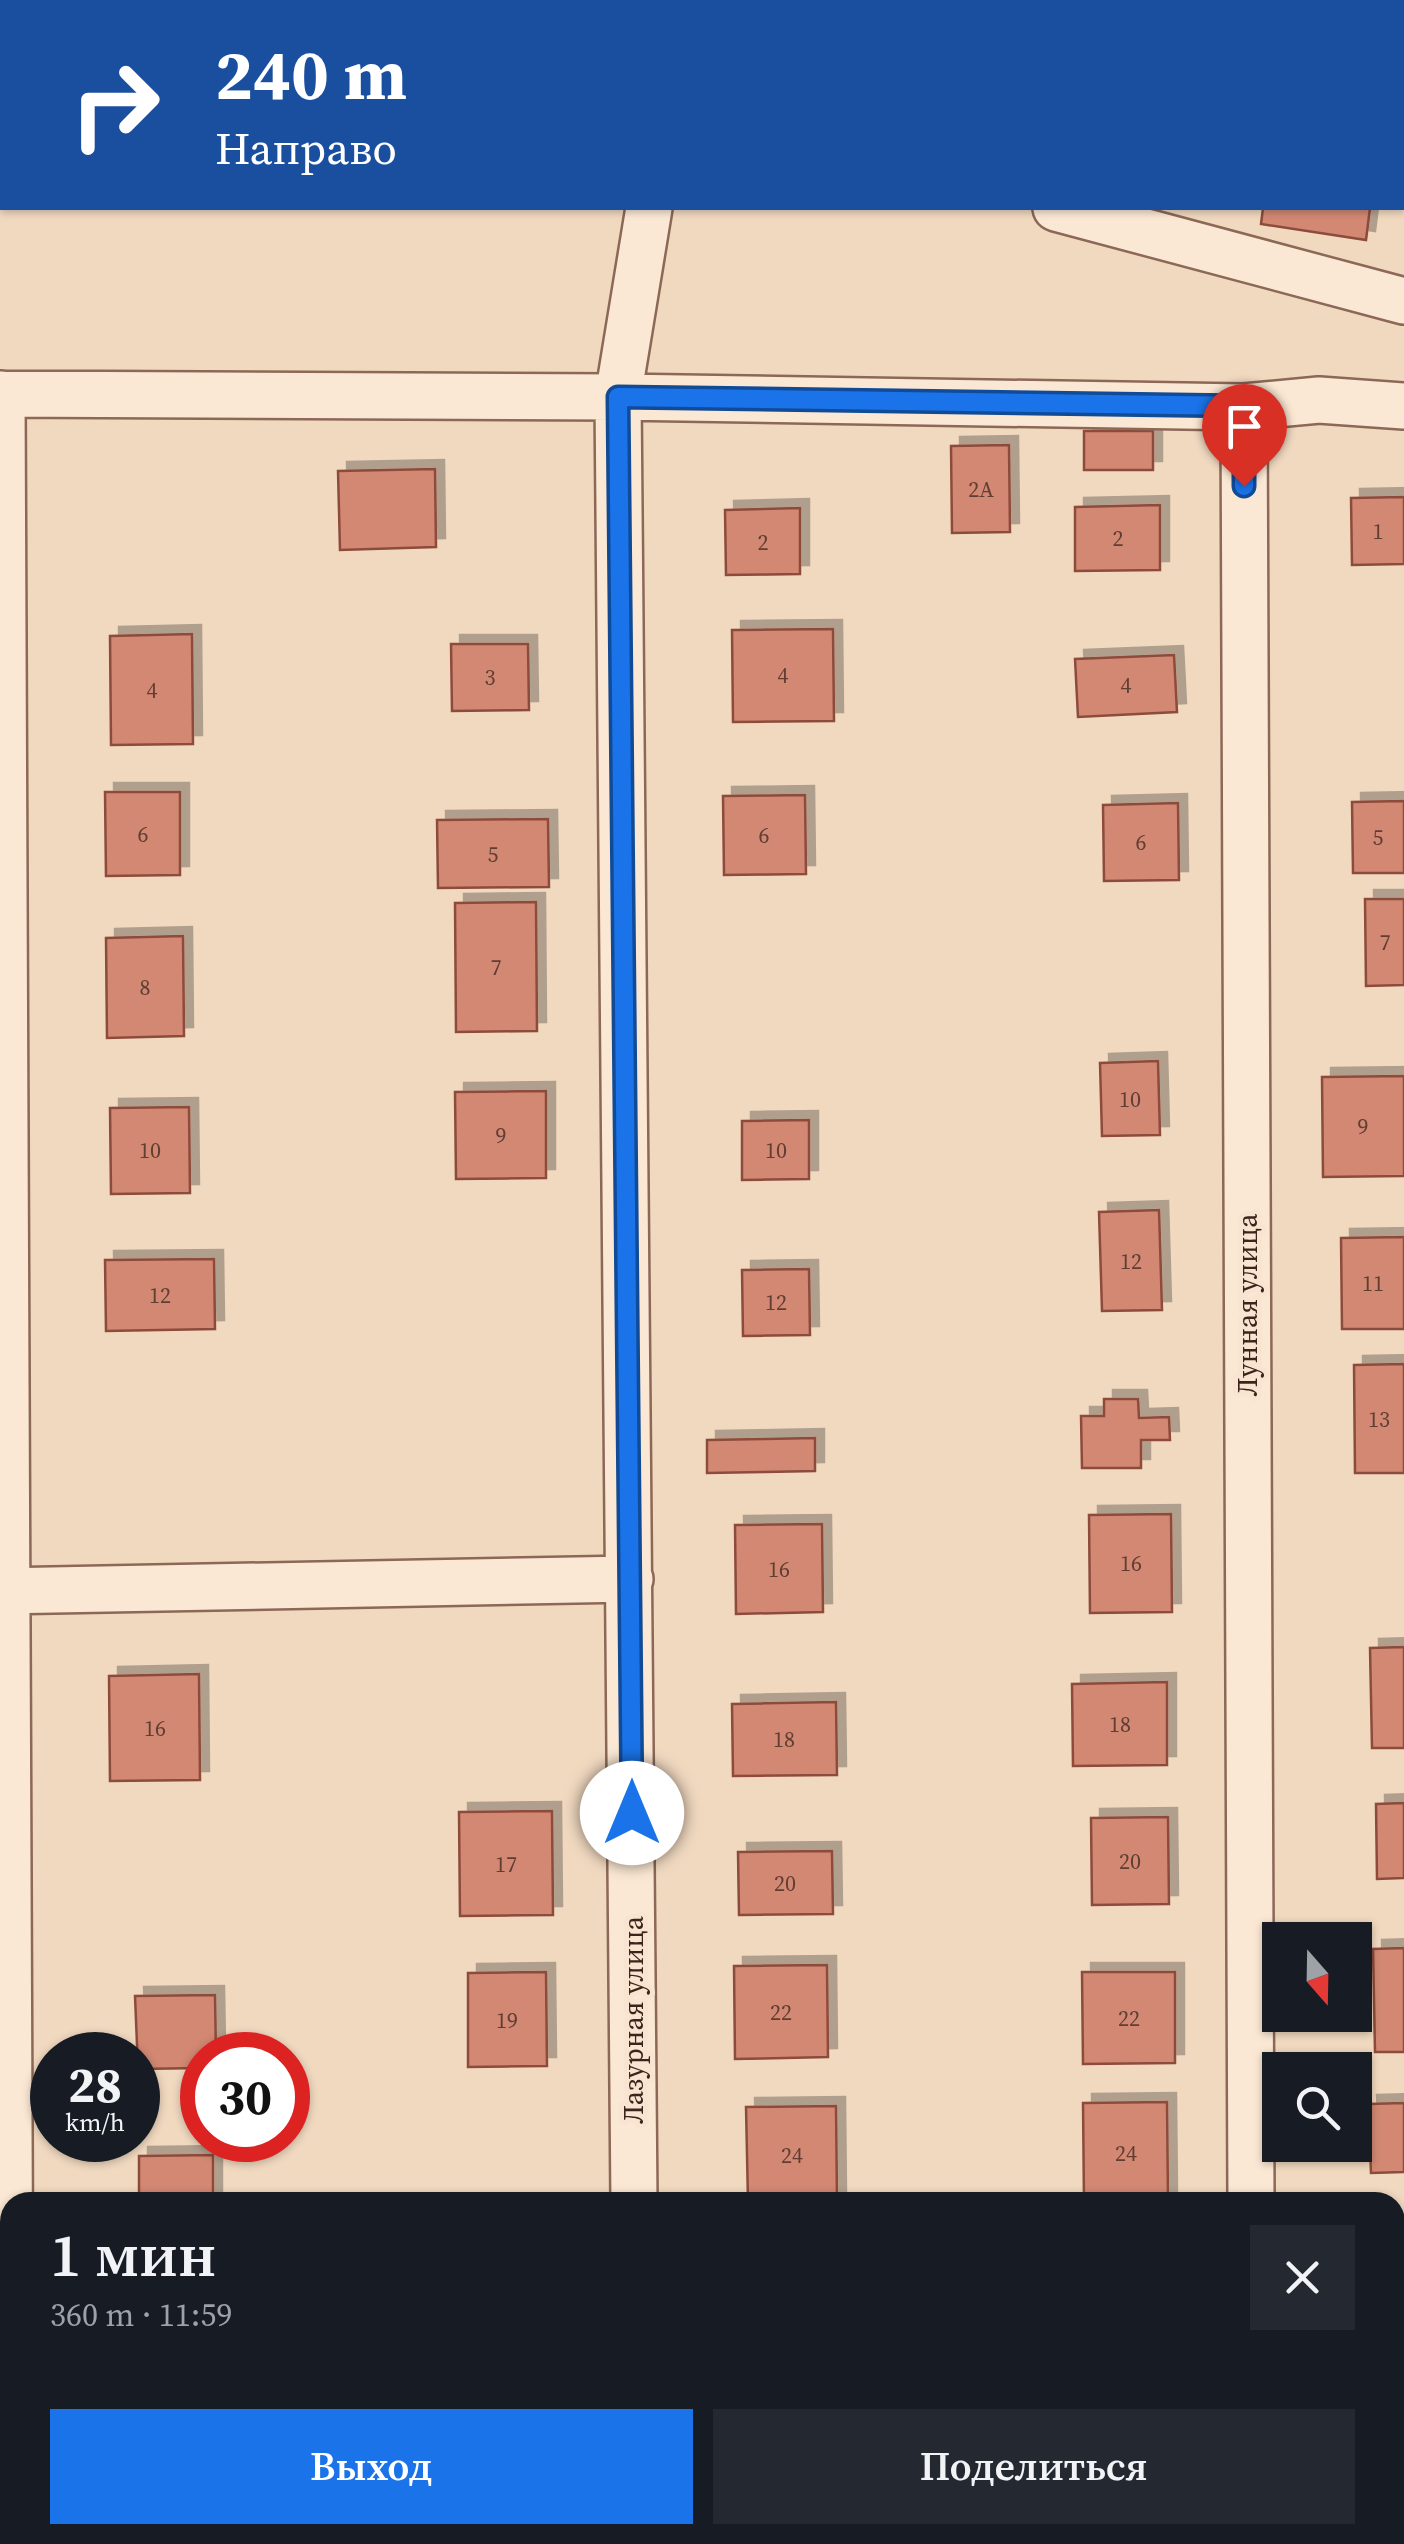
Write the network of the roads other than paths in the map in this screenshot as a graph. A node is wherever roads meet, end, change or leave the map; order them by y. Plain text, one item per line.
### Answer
1 (649, 210) edge
2 (1063, 210) edge
3 (1404, 301) edge
4 (1, 394) edge
5 (618, 397) junction
6 (1244, 406) junction
7 (1404, 406) edge
8 (630, 1579) junction
9 (3, 1591) edge
10 (8, 2192) edge
11 (634, 2192) edge
12 (1251, 2192) edge

1 - 5 street, Лазурная улица
2 - 3 street
4 - 5 street
4 - 9 street
5 - 6 street
5 - 8 street, Лазурная улица
6 - 7 street
6 - 12 street, Лунная улица
8 - 9 street
8 - 11 street, Лазурная улица
9 - 10 street

